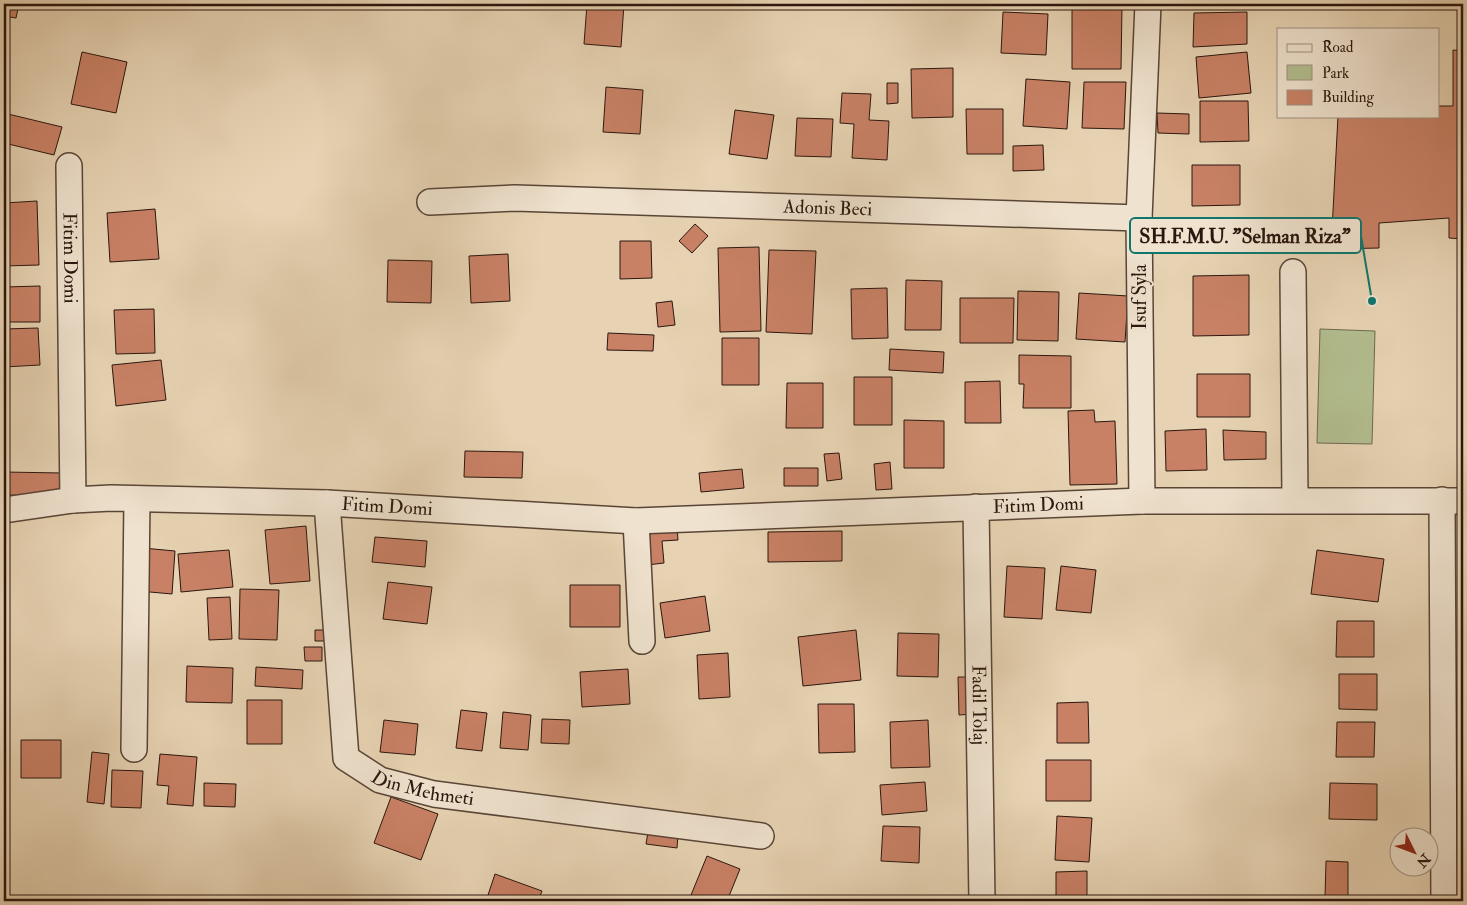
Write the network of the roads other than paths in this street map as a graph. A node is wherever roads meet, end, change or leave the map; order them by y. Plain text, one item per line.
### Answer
1 (1148, 4) edge
2 (69, 166) dead end
3 (430, 202) dead end
4 (1140, 218) junction
5 (1293, 272) dead end
6 (73, 500) junction
7 (137, 500) junction
8 (1295, 500) junction
9 (1453, 500) edge
10 (1142, 501) junction
11 (327, 503) junction
12 (976, 507) junction
13 (4, 510) edge
14 (636, 521) junction
15 (642, 641) dead end
16 (134, 749) dead end
17 (760, 836) dead end
18 (982, 901) edge
19 (1444, 901) edge

1 - 4 street, Isuf Syla
2 - 6 street, Fitim Domi
3 - 4 street, Adonis Beci
4 - 10 street, Isuf Syla
5 - 8 street
6 - 7 street, Fitim Domi
6 - 13 street, Fitim Domi
7 - 11 street, Fitim Domi
7 - 16 street
8 - 9 street, Fitim Domi
8 - 10 street, Fitim Domi
9 - 19 street, Fitim Domi
10 - 12 street, Fitim Domi
11 - 14 street, Fitim Domi
11 - 17 street, Din Mehmeti
12 - 14 street, Fitim Domi
12 - 18 street, Fadil Tolaj
14 - 15 street

